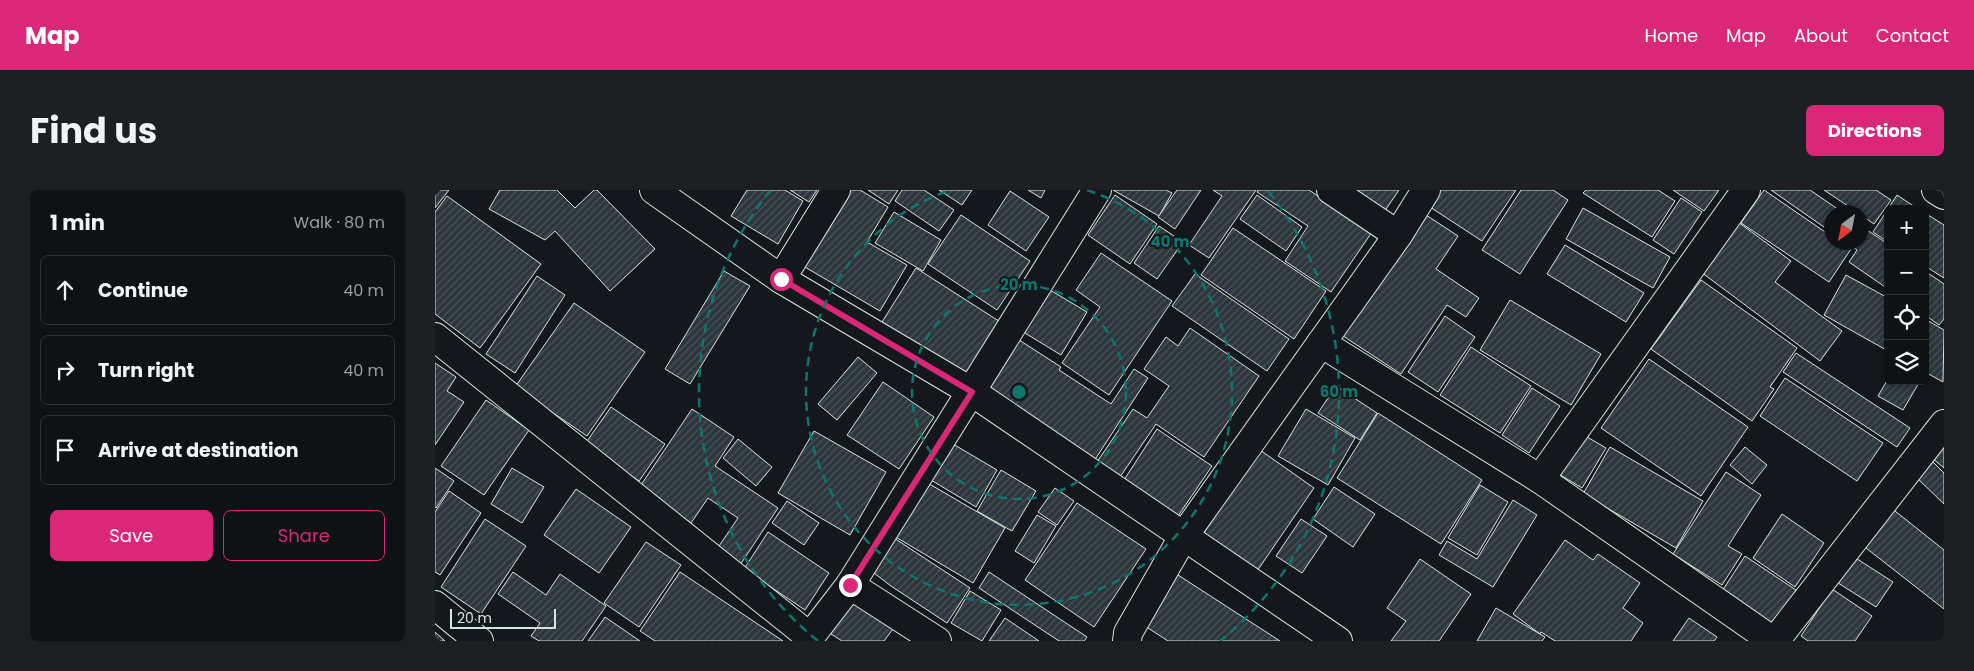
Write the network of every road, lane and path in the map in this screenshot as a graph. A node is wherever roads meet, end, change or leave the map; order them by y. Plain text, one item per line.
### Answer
1 (654, 190) edge
2 (837, 190) edge
3 (1097, 190) edge
4 (1331, 190) edge
5 (1426, 190) edge
6 (1746, 190) edge
7 (1936, 190) edge
8 (1944, 195) edge
9 (1398, 235) junction
10 (781, 279) junction
11 (435, 337) edge
12 (1321, 343) junction
13 (972, 392) junction
14 (1944, 424) edge
15 (1540, 479) junction
16 (1183, 537) junction
17 (850, 585) junction
18 (435, 605) edge
19 (808, 639) edge
20 (479, 641) edge
21 (937, 641) edge
22 (1127, 641) edge
23 (1338, 641) edge
24 (1774, 641) edge

1 - 10 street
2 - 10 street
3 - 13 street
4 - 9 street
5 - 9 street
6 - 15 street
7 - 8 street
9 - 12 street
10 - 13 street
11 - 19 street
12 - 15 street
12 - 16 street
13 - 16 street
13 - 17 street
14 - 24 street
15 - 24 street
16 - 22 street
16 - 23 street
17 - 19 street
17 - 21 street
18 - 20 street

